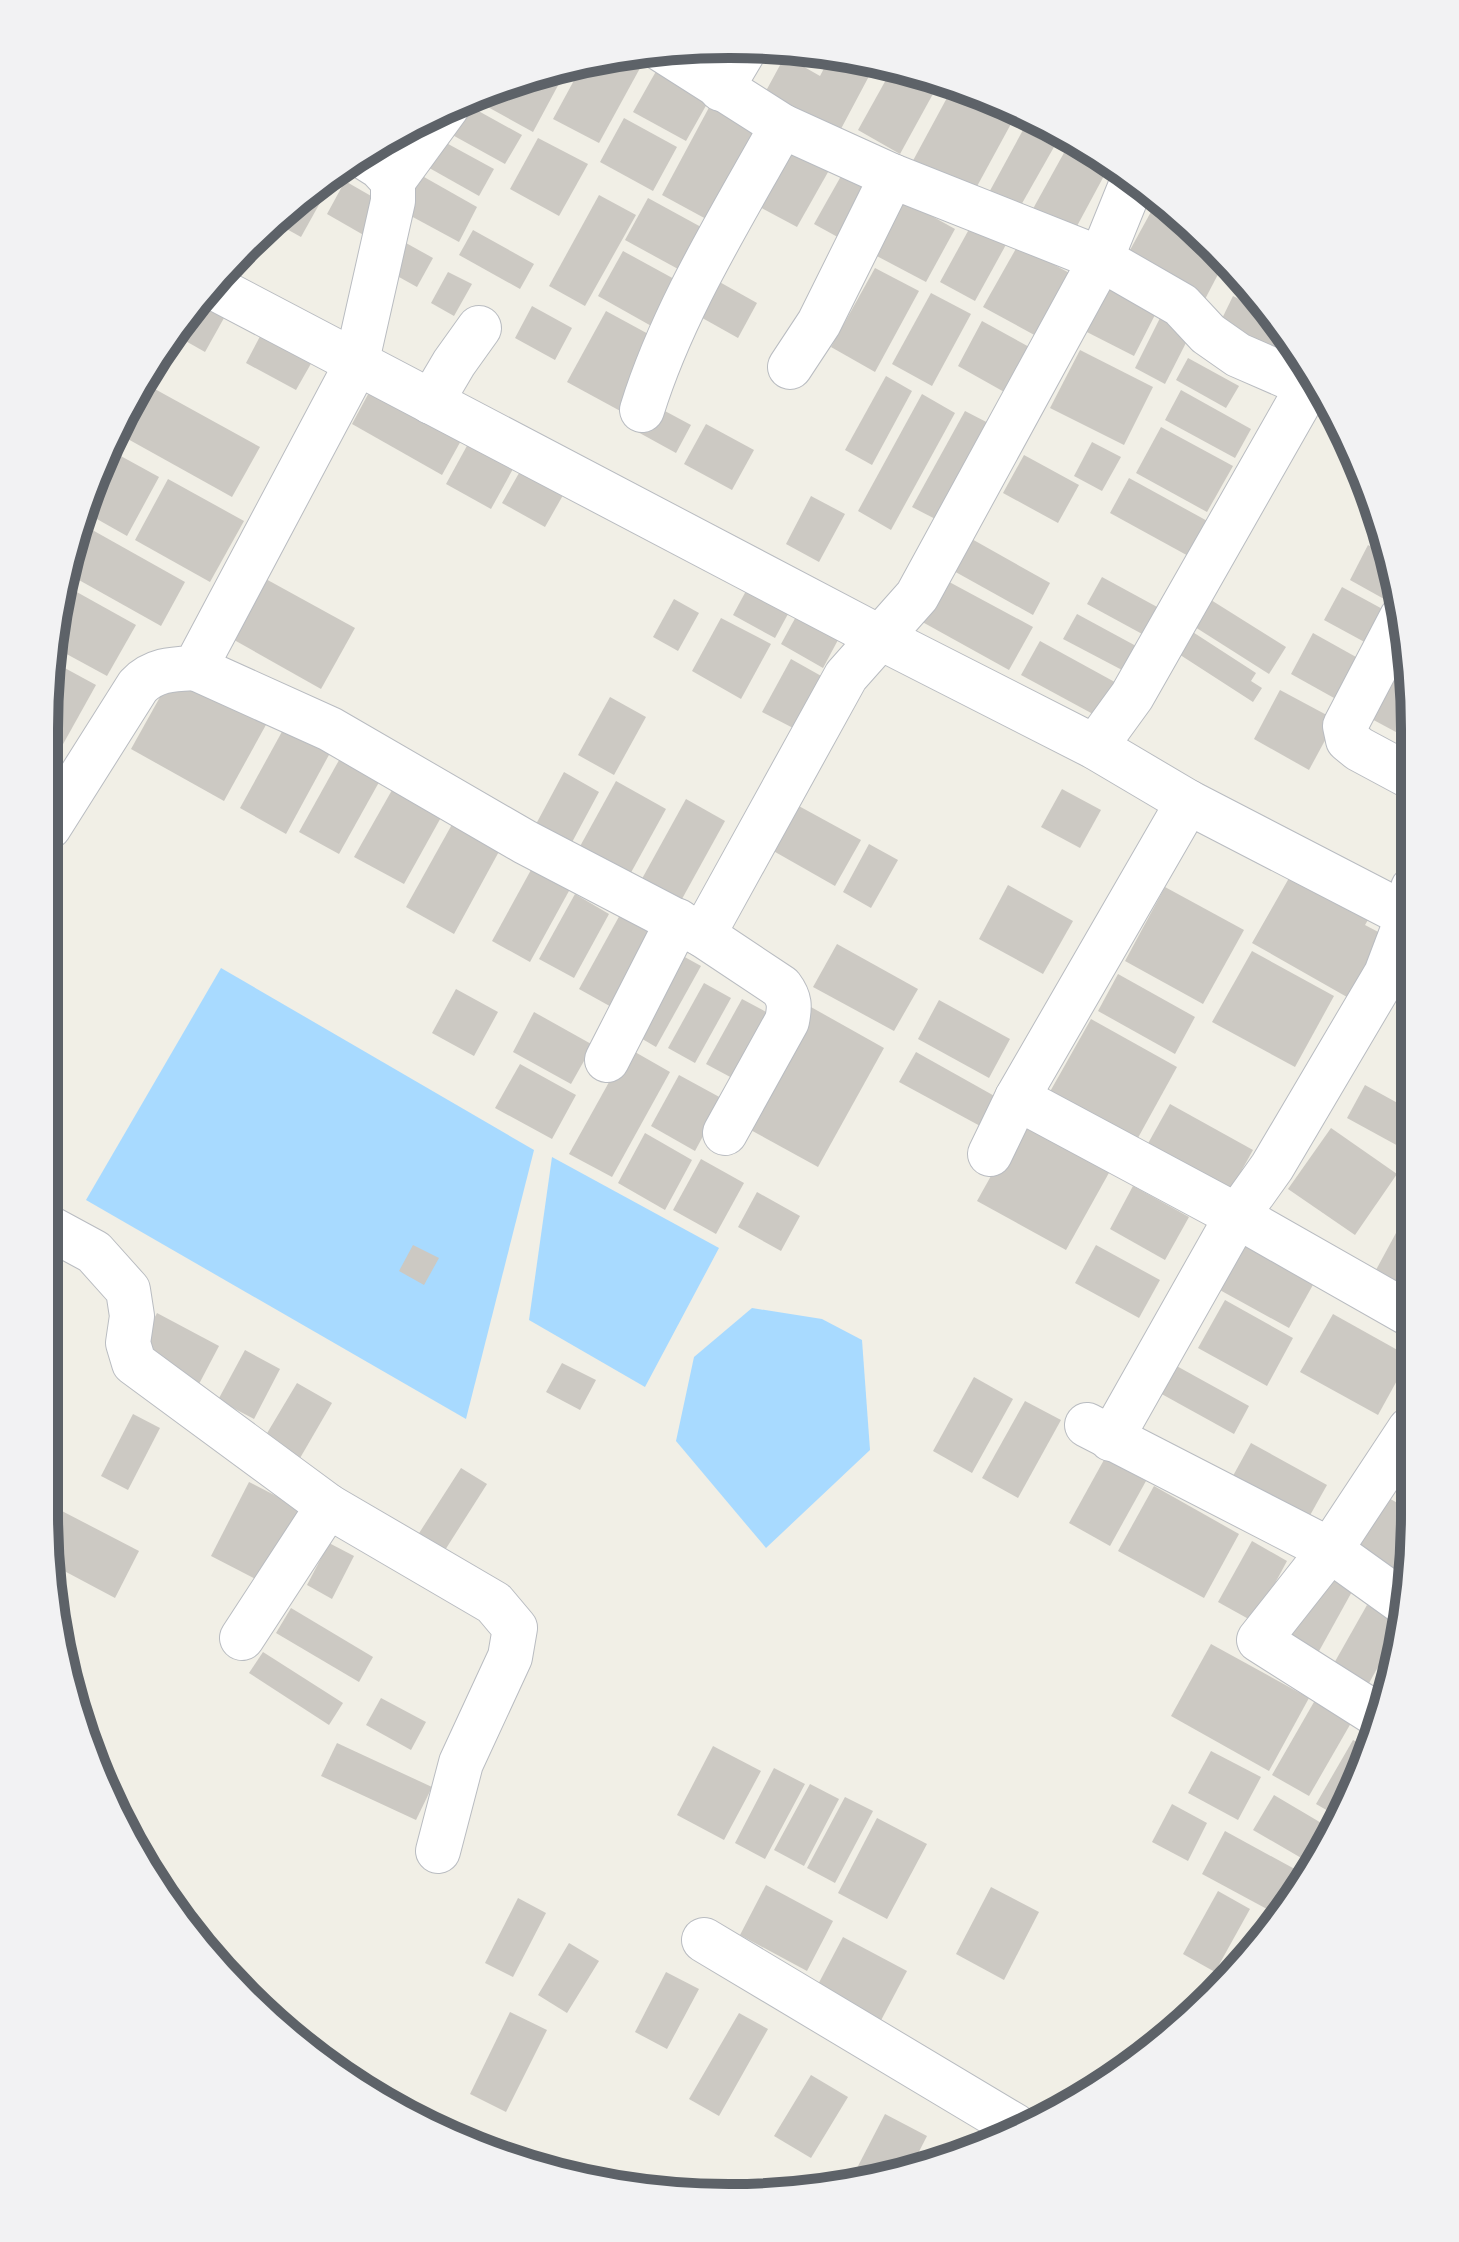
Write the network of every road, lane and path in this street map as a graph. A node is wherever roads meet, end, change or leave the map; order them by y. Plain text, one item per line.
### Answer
1 (739, 58) edge
2 (677, 60) edge
3 (721, 89) junction
4 (782, 126) junction
5 (410, 140) edge
6 (377, 168) edge
7 (892, 176) junction
8 (1129, 190) edge
9 (1101, 259) junction
10 (222, 290) edge
11 (479, 328) dead end
12 (360, 347) junction
13 (790, 367) dead end
14 (1304, 383) edge
15 (1312, 395) edge
16 (431, 402) junction
17 (642, 410) dead end
18 (1394, 633) edge
19 (879, 637) junction
20 (195, 668) junction
21 (1095, 747) junction
22 (1401, 772) edge
23 (1188, 802) junction
24 (58, 813) edge
25 (1401, 902) edge
26 (690, 928) junction
27 (1401, 934) edge
28 (607, 1060) dead end
29 (1017, 1098) junction
30 (725, 1133) dead end
31 (990, 1154) dead end
32 (1237, 1216) junction
33 (58, 1232) edge
34 (1401, 1309) edge
35 (1401, 1443) edge
36 (328, 1506) junction
37 (1330, 1550) junction
38 (1395, 1597) edge
39 (242, 1638) dead end
40 (1370, 1711) edge
41 (438, 1851) dead end
42 (704, 1940) dead end
43 (1009, 2123) edge

1 - 3 street
2 - 3 street
3 - 4 street
4 - 7 street
4 - 17 street
5 - 6 street
6 - 12 street
7 - 9 street
7 - 13 street
8 - 9 street
9 - 14 street
9 - 19 street
10 - 12 street
11 - 16 street
12 - 16 street
12 - 20 street
15 - 21 street
16 - 19 street
18 - 22 street
19 - 21 street
19 - 26 street
20 - 24 street
20 - 26 street
21 - 23 street
23 - 25 street
23 - 29 street
26 - 28 street
26 - 30 street
27 - 32 street
29 - 31 street
29 - 32 street
32 - 34 street
32 - 37 street
33 - 36 street
35 - 37 street
36 - 39 street
36 - 41 street
37 - 38 street
37 - 40 street
42 - 43 street

